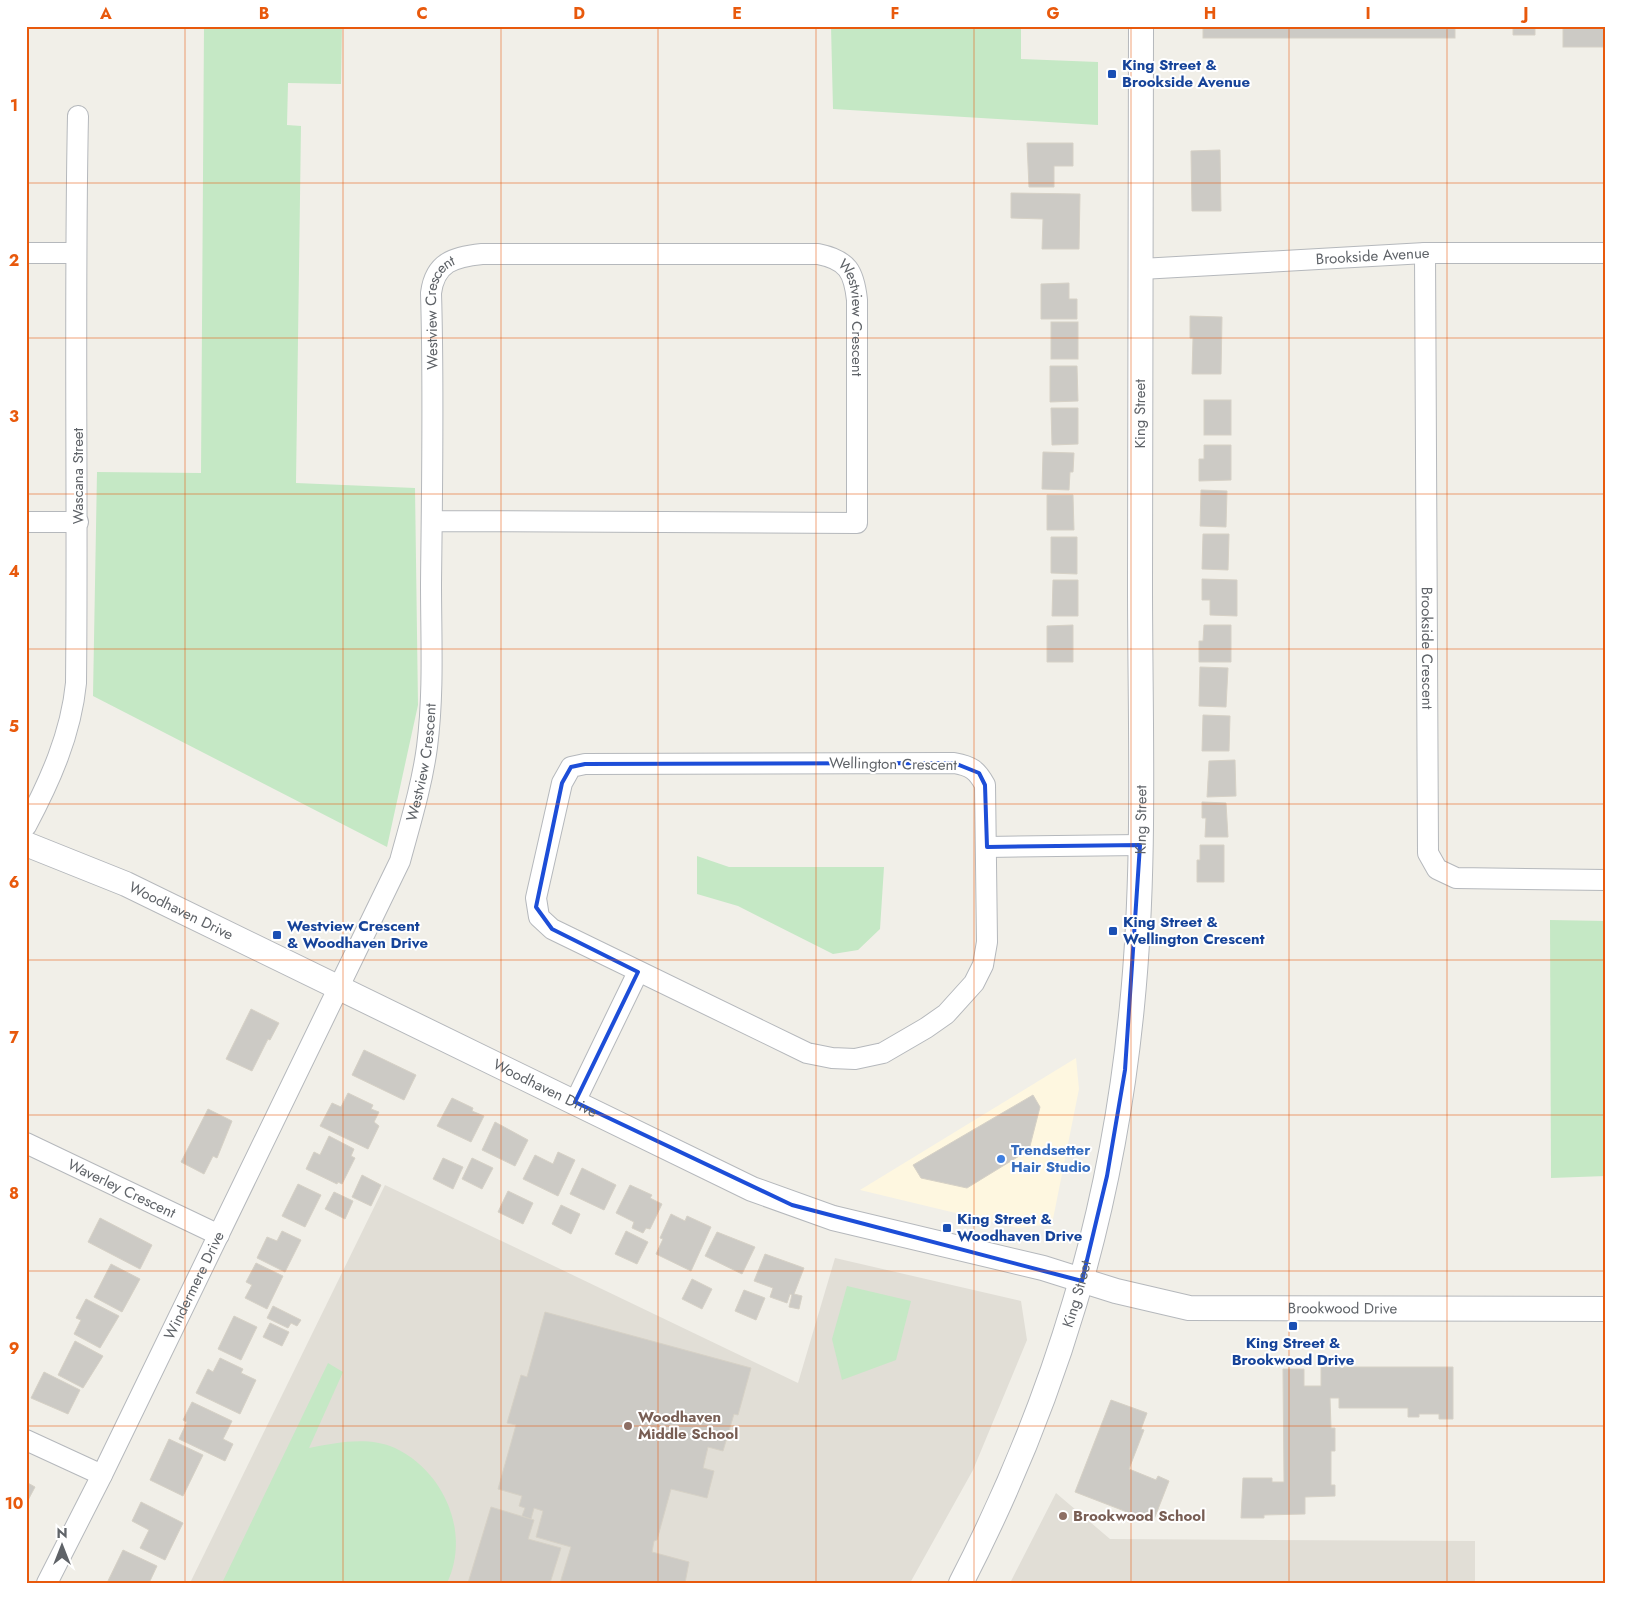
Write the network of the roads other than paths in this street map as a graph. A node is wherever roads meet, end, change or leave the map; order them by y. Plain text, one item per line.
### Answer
1 (1141, 26) edge
2 (78, 116) dead end
3 (26, 253) edge
4 (75, 253) junction
5 (1425, 253) junction
6 (1606, 253) edge
7 (1141, 269) junction
8 (26, 522) edge
9 (78, 522) junction
10 (432, 522) junction
11 (26, 826) edge
12 (26, 844) edge
13 (1140, 845) junction
14 (987, 847) junction
15 (1606, 880) edge
16 (638, 972) junction
17 (339, 987) junction
18 (575, 1102) junction
19 (26, 1143) edge
20 (219, 1235) junction
21 (1082, 1281) junction
22 (1606, 1309) edge
23 (26, 1440) edge
24 (102, 1475) junction
25 (47, 1583) edge
26 (961, 1583) edge

1 - 7 street, King Street
2 - 4 street, Wascana Street
3 - 4 street
4 - 9 street, Wascana Street
5 - 6 street, Brookside Avenue
5 - 7 street, Brookside Avenue
5 - 15 street, Brookside Crescent
7 - 13 street, King Street
8 - 9 street
9 - 11 street, Wascana Street
10 - 10 street, Westview Crescent
10 - 17 street, Westview Crescent
12 - 17 street, Woodhaven Drive
13 - 14 street
13 - 21 street, King Street
14 - 16 street, Wellington Crescent
14 - 16 street, Wellington Crescent
16 - 18 street
17 - 18 street, Woodhaven Drive
17 - 20 street, Windermere Drive
18 - 21 street, Woodhaven Drive
19 - 20 street, Waverley Crescent
20 - 24 street, Windermere Drive
21 - 22 street, Brookwood Drive
21 - 26 street, King Street
23 - 24 street
24 - 25 street, Windermere Drive

